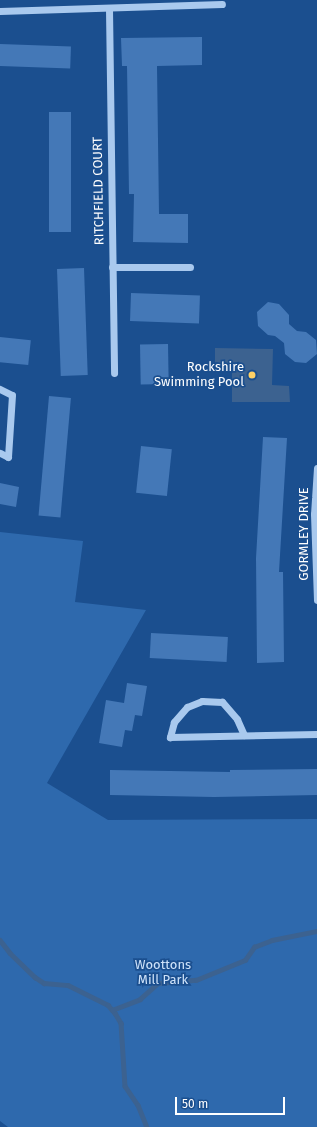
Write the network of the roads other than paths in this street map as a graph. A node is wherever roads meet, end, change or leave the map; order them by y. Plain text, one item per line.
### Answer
1 (222, 1) edge
2 (109, 9) junction
3 (0, 11) edge
4 (112, 267) junction
5 (190, 267) dead end
6 (114, 373) dead end
7 (0, 389) edge
8 (0, 453) edge
9 (317, 468) edge
10 (315, 514) edge
11 (317, 600) edge
12 (317, 734) edge
13 (244, 736) junction

1 - 2 street
2 - 3 street
2 - 4 street, RITCHFIELD COURT
4 - 5 street
4 - 6 street, RITCHFIELD COURT
7 - 8 street
9 - 10 street, GORMLEY DRIVE
10 - 11 street, GORMLEY DRIVE
12 - 13 street
13 - 13 street

